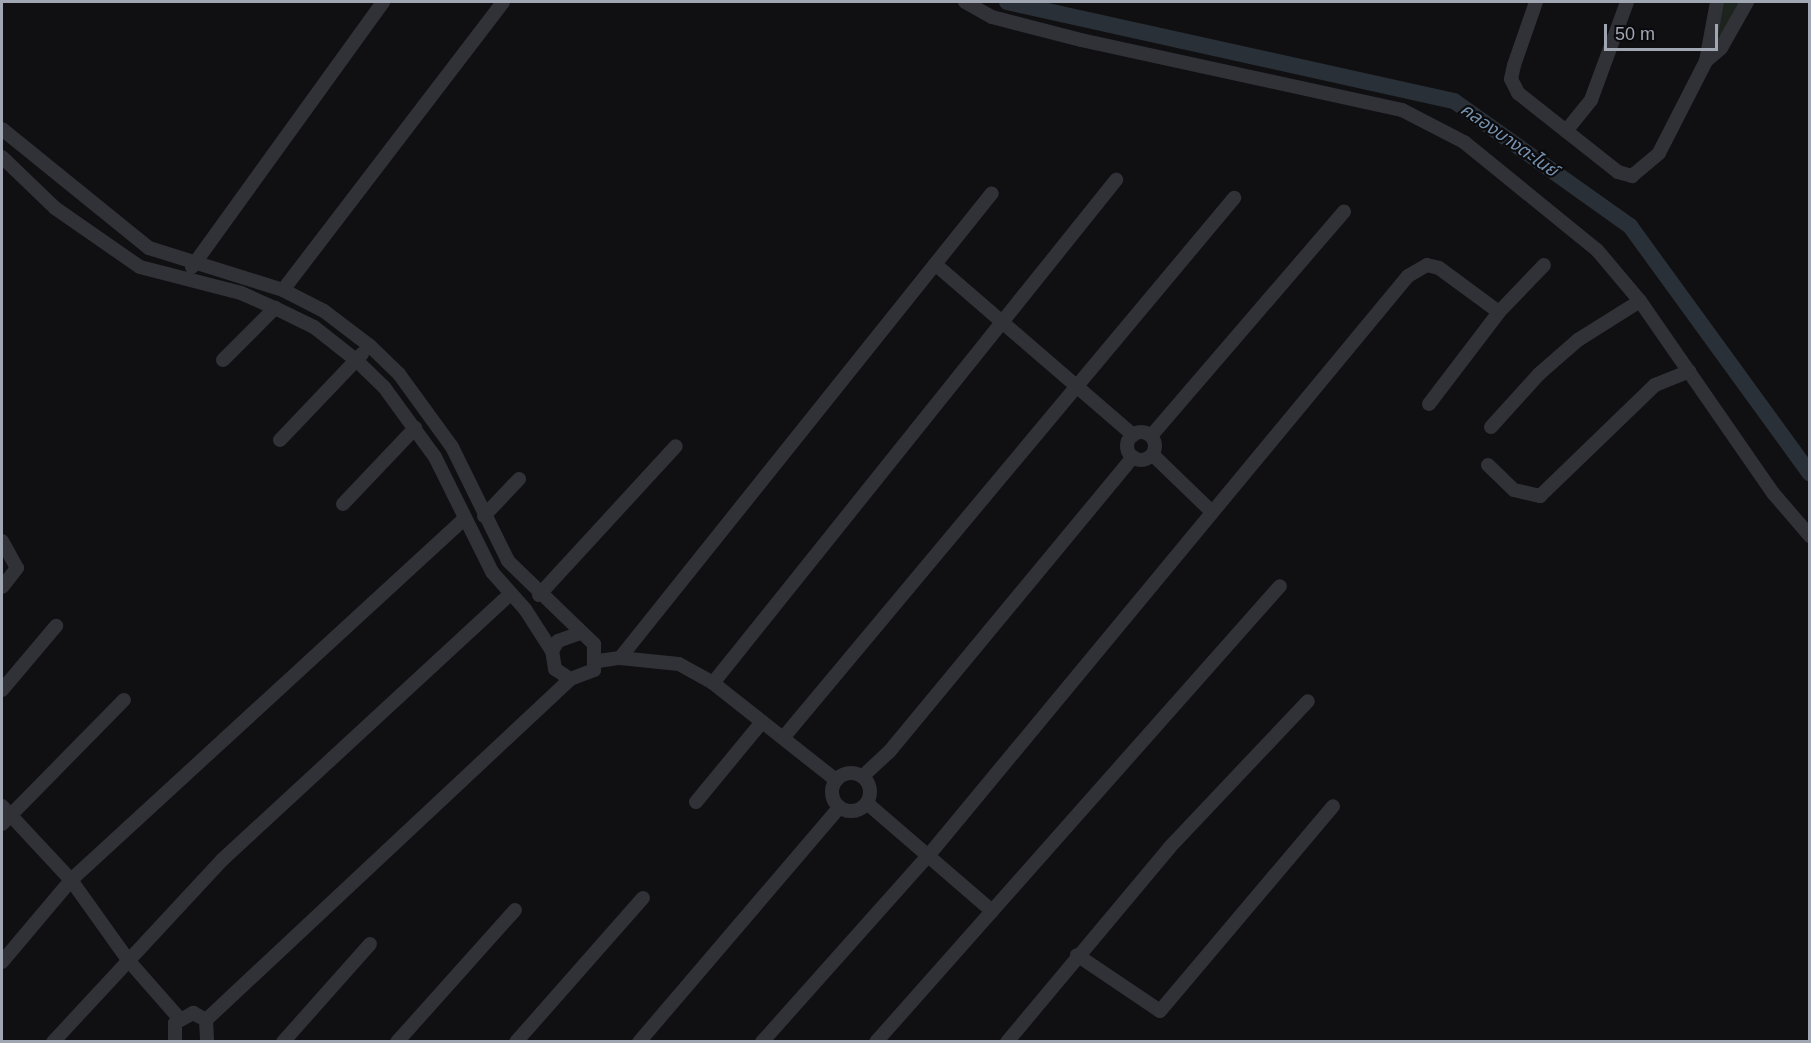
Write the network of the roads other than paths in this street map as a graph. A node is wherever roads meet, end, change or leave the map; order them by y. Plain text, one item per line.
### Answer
1 (383, 2) edge
2 (502, 2) edge
3 (965, 2) edge
4 (1536, 2) edge
5 (1627, 2) edge
6 (1717, 2) edge
7 (1747, 2) edge
8 (1706, 61) junction
9 (2, 129) edge
10 (1566, 131) junction
11 (30, 153) junction
12 (2, 157) edge
13 (15, 169) junction
14 (1116, 180) dead end
15 (992, 193) dead end
16 (1234, 198) dead end
17 (1344, 212) dead end
18 (197, 260) junction
19 (935, 264) junction
20 (1544, 265) dead end
21 (183, 278) junction
22 (283, 290) junction
23 (1640, 301) junction
24 (275, 308) junction
25 (1499, 312) junction
26 (1004, 323) junction
27 (370, 346) junction
28 (222, 360) dead end
29 (357, 361) junction
30 (1689, 371) junction
31 (1079, 388) junction
32 (1429, 404) dead end
33 (416, 428) junction
34 (1491, 428) dead end
35 (1133, 435) junction
36 (1151, 436) junction
37 (280, 440) dead end
38 (676, 446) dead end
39 (1153, 455) junction
40 (1133, 457) junction
41 (1488, 465) dead end
42 (519, 478) dead end
43 (343, 504) dead end
44 (1212, 512) junction
45 (484, 516) junction
46 (463, 520) junction
47 (1809, 536) edge
48 (2, 541) edge
49 (1280, 586) dead end
50 (2, 587) edge
51 (511, 592) junction
52 (539, 595) junction
53 (56, 626) dead end
54 (580, 633) junction
55 (552, 651) junction
56 (620, 658) junction
57 (598, 661) junction
58 (570, 679) junction
59 (713, 683) junction
60 (2, 690) edge
61 (124, 700) dead end
62 (1308, 701) dead end
63 (762, 722) junction
64 (783, 738) junction
65 (863, 776) junction
66 (836, 780) junction
67 (696, 801) dead end
68 (868, 804) junction
69 (1333, 806) dead end
70 (839, 808) junction
71 (4, 815) edge
72 (928, 856) junction
73 (71, 880) junction
74 (643, 898) dead end
75 (515, 910) dead end
76 (992, 910) junction
77 (370, 944) dead end
78 (1077, 955) junction
79 (128, 960) junction
80 (2, 962) edge
81 (179, 1018) junction
82 (206, 1020) junction
83 (171, 1040) edge
84 (53, 1041) edge
85 (207, 1041) edge
86 (283, 1041) edge
87 (397, 1041) edge
88 (516, 1041) edge
89 (639, 1041) edge
90 (762, 1041) edge
91 (876, 1041) edge
92 (1007, 1041) edge

1 - 18 street
2 - 22 street
3 - 23 street
4 - 10 street
5 - 10 street
6 - 8 street
7 - 8 street
8 - 10 street
9 - 11 street
11 - 13 street
11 - 18 street
12 - 13 street
13 - 21 street
14 - 26 street
15 - 19 street
16 - 31 street
17 - 36 street
18 - 21 street
18 - 22 street
19 - 26 street
19 - 56 street
20 - 25 street
21 - 24 street
22 - 27 street
23 - 30 street
23 - 34 street
24 - 28 street
24 - 29 street
25 - 32 street
25 - 44 street
26 - 31 street
26 - 59 street
27 - 29 street
27 - 45 street
29 - 33 street
29 - 37 street
30 - 41 street
30 - 47 street
31 - 35 street
31 - 64 street
33 - 43 street
33 - 46 street
35 - 36 street
35 - 40 street
36 - 39 street
38 - 52 street
39 - 40 street
39 - 44 street
40 - 65 street
42 - 45 street
44 - 72 street
45 - 52 street
46 - 51 street
46 - 73 street
48 - 50 street
49 - 76 street
51 - 55 street
51 - 79 street
52 - 54 street
53 - 60 street
54 - 55 street
54 - 57 street
55 - 58 street
56 - 57 street
56 - 59 street
57 - 58 street
58 - 82 street
59 - 63 street
61 - 71 street
62 - 78 street
63 - 64 street
63 - 67 street
64 - 66 street
65 - 66 street
65 - 68 street
66 - 70 street
68 - 70 street
68 - 72 street
69 - 78 street
70 - 89 street
71 - 73 street
72 - 76 street
72 - 90 street
73 - 79 street
73 - 80 street
74 - 88 street
75 - 87 street
76 - 91 street
77 - 86 street
78 - 92 street
79 - 81 street
79 - 84 street
81 - 82 street
81 - 83 street
82 - 85 street

